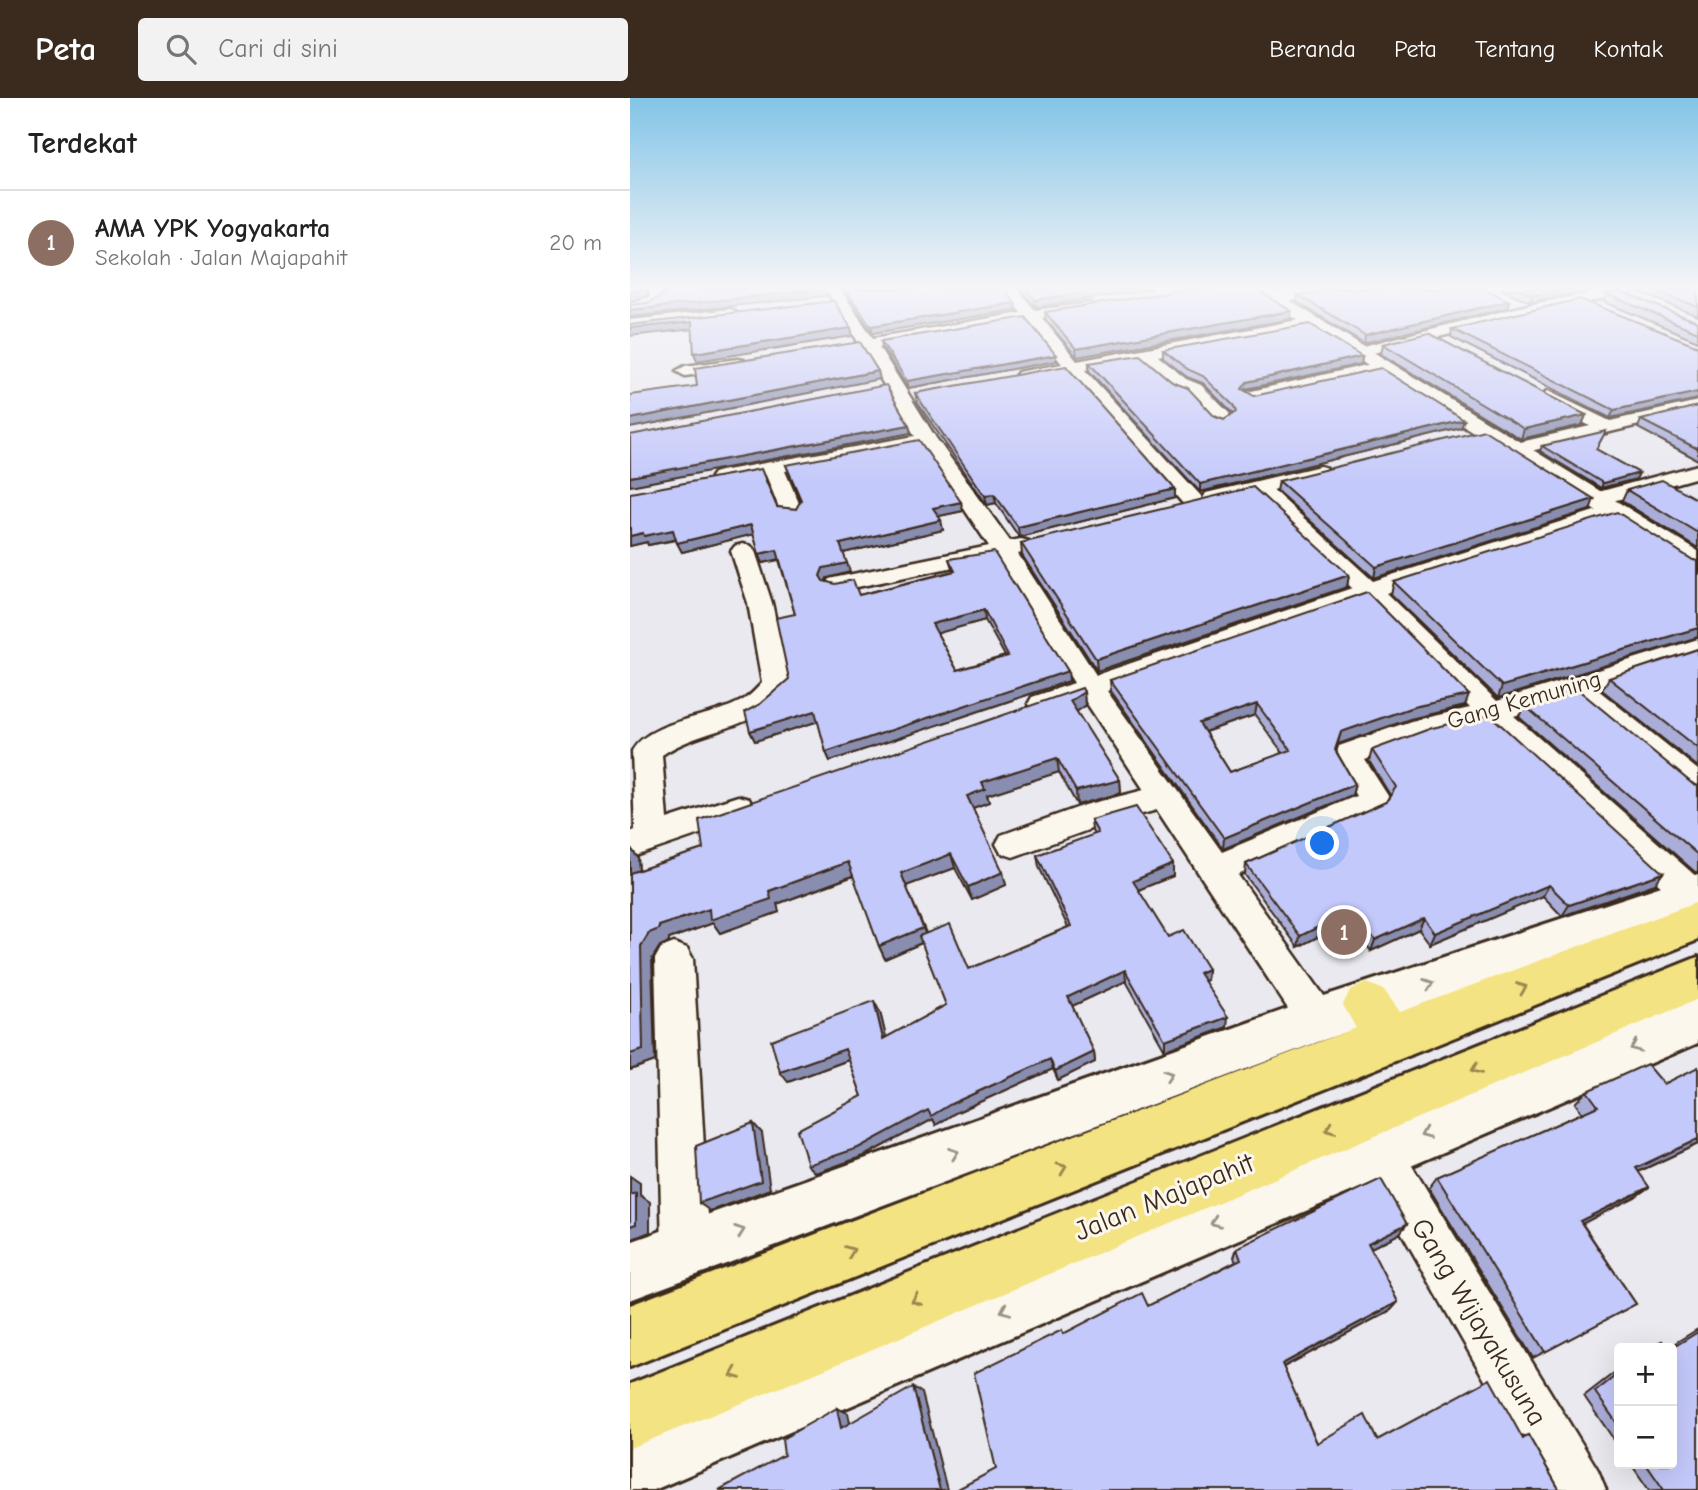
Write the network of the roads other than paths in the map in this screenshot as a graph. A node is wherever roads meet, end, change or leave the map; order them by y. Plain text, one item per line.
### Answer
1 (867, 354) edge
2 (1063, 354) edge
3 (1139, 354) edge
4 (1145, 354) edge
5 (1360, 354) edge
6 (752, 362) edge
7 (1073, 367) junction
8 (1380, 367) junction
9 (685, 371) dead end
10 (1007, 379) edge
11 (1537, 390) edge
12 (1253, 396) edge
13 (1698, 406) edge
14 (1224, 419) edge
15 (1609, 428) junction
16 (1483, 430) junction
17 (1457, 437) edge
18 (927, 439) junction
19 (1514, 449) junction
20 (773, 467) junction
21 (1337, 468) edge
22 (1698, 471) edge
23 (700, 481) edge
24 (1258, 488) junction
25 (1595, 500) junction
26 (1194, 502) junction
27 (1169, 509) edge
28 (791, 510) edge
29 (1615, 512) junction
30 (1042, 541) edge
31 (1004, 550) junction
32 (743, 551) dead end
33 (1698, 563) edge
34 (838, 584) edge
35 (1368, 590) junction
36 (1698, 647) edge
37 (1575, 686) junction
38 (1090, 687) junction
39 (1492, 713) junction
40 (1013, 714) edge
41 (1698, 787) edge
42 (1165, 796) junction
43 (768, 798) edge
44 (641, 842) edge
45 (1013, 844) dead end
46 (1216, 869) junction
47 (1696, 902) edge
48 (674, 960) dead end
49 (1698, 978) edge
50 (1318, 1020) junction
51 (1698, 1020) edge
52 (1378, 1022) junction
53 (1380, 1153) junction
54 (686, 1250) junction
55 (630, 1271) edge
56 (630, 1336) edge
57 (630, 1416) edge
58 (630, 1466) edge
59 (1578, 1490) edge

1 - 18 street
2 - 7 street
3 - 7 street
4 - 14 street
5 - 8 street
6 - 9 street
7 - 10 street
7 - 26 street
8 - 12 street
8 - 16 street
11 - 15 street
13 - 15 street
15 - 19 street
16 - 17 street
16 - 19 street
18 - 20 street
18 - 31 street
19 - 25 street
20 - 23 street
20 - 28 street
21 - 24 street
22 - 25 street
24 - 26 street
24 - 35 street
25 - 29 street
26 - 27 street
29 - 33 street
29 - 35 street
30 - 31 street
31 - 34 street
31 - 38 street
32 - 44 street
35 - 38 street
35 - 39 street
36 - 37 street, Gang Kemuning
37 - 39 street, Gang Kemuning
37 - 41 street
38 - 40 street
38 - 42 street
39 - 46 street, Gang Kemuning
39 - 47 street
42 - 45 street
42 - 46 street
43 - 44 street
46 - 50 street
52 -> 47 street
48 - 54 street
49 -> 57 highway, Jalan Majapahit
50 - 52 street
54 -> 50 street
51 -> 53 street
56 -> 52 highway
53 -> 58 street
53 - 59 street, Gang Wijayakusuna
54 - 55 street

